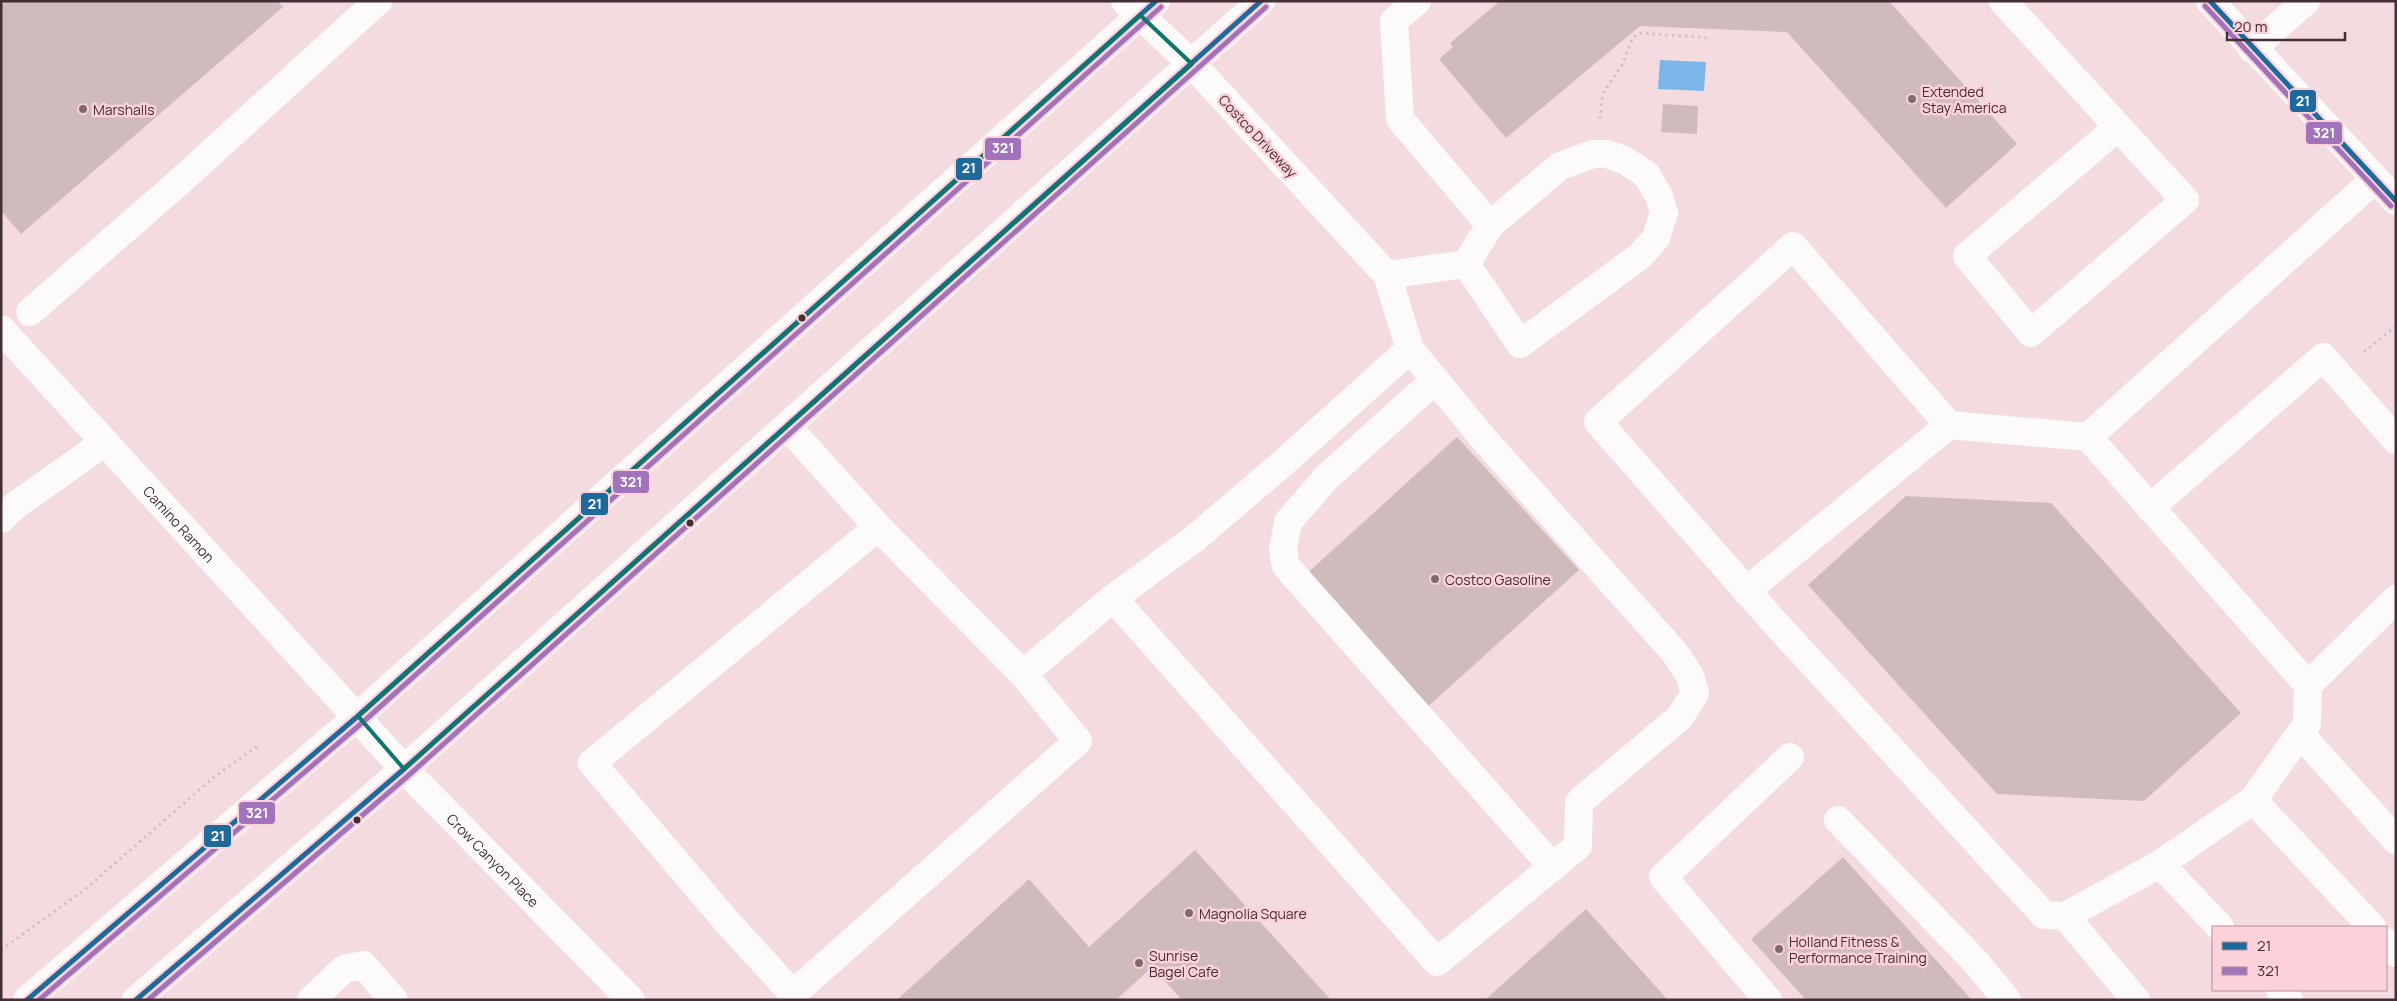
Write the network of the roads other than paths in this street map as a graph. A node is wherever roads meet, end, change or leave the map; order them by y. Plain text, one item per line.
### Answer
1 (1261, 1) edge
2 (1417, 1) edge
3 (2003, 1) edge
4 (2210, 1) edge
5 (2306, 1) edge
6 (363, 6) edge
7 (1140, 6) edge
8 (2252, 49) junction
9 (1192, 64) junction
10 (2118, 127) junction
11 (2374, 179) junction
12 (2396, 201) edge
13 (1490, 226) junction
14 (1466, 264) junction
15 (1387, 275) junction
16 (30, 312) dead end
17 (1, 329) edge
18 (1410, 349) junction
19 (1435, 380) junction
20 (1949, 425) junction
21 (787, 426) junction
22 (2088, 438) junction
23 (2396, 440) edge
24 (105, 442) junction
25 (2150, 508) junction
26 (1, 519) edge
27 (878, 527) junction
28 (1746, 590) junction
29 (1113, 598) junction
30 (2396, 599) edge
31 (1023, 674) junction
32 (2308, 685) junction
33 (358, 716) junction
34 (2300, 734) junction
35 (1790, 757) dead end
36 (404, 769) junction
37 (2253, 800) junction
38 (1838, 820) dead end
39 (2396, 840) edge
40 (2160, 864) junction
41 (1553, 867) junction
42 (2065, 916) junction
43 (2219, 926) edge
44 (2371, 926) edge
45 (2387, 943) edge
46 (2396, 953) edge
47 (628, 999) edge
48 (27, 1000) edge
49 (136, 1000) edge
50 (311, 1000) edge
51 (394, 1000) edge
52 (1768, 1000) edge
53 (2007, 1000) edge
54 (2136, 1000) edge

1 - 9 street
2 - 13 street
3 - 10 street
4 - 8 street
5 - 8 street
6 - 16 street
7 - 9 street, Costco Driveway
7 - 33 street
8 - 11 street
9 - 15 street, Costco Driveway
9 - 21 street
10 - 10 street
11 - 12 street
11 - 22 street
13 - 14 street
13 - 14 street
14 - 15 street
15 - 18 street
17 - 24 street, Camino Ramon
18 - 19 street
18 - 29 street
19 - 41 street
19 - 41 street
20 - 22 street
20 - 28 street
20 - 28 street
21 - 27 street
21 - 36 street
22 - 25 street
23 - 25 street
24 - 26 street
24 - 33 street, Camino Ramon
25 - 32 street
27 - 31 street
27 - 31 street
28 - 42 street
29 - 31 street
29 - 41 street
30 - 32 street
32 - 34 street
33 - 36 street, Crow Canyon Place
33 - 48 street
34 - 37 street
34 - 39 street
35 - 52 street
36 - 47 street, Crow Canyon Place
36 - 49 street
37 - 40 street
37 - 44 street
38 - 53 street
40 - 42 street
40 - 43 street
42 - 54 street
45 - 46 street
50 - 51 street

